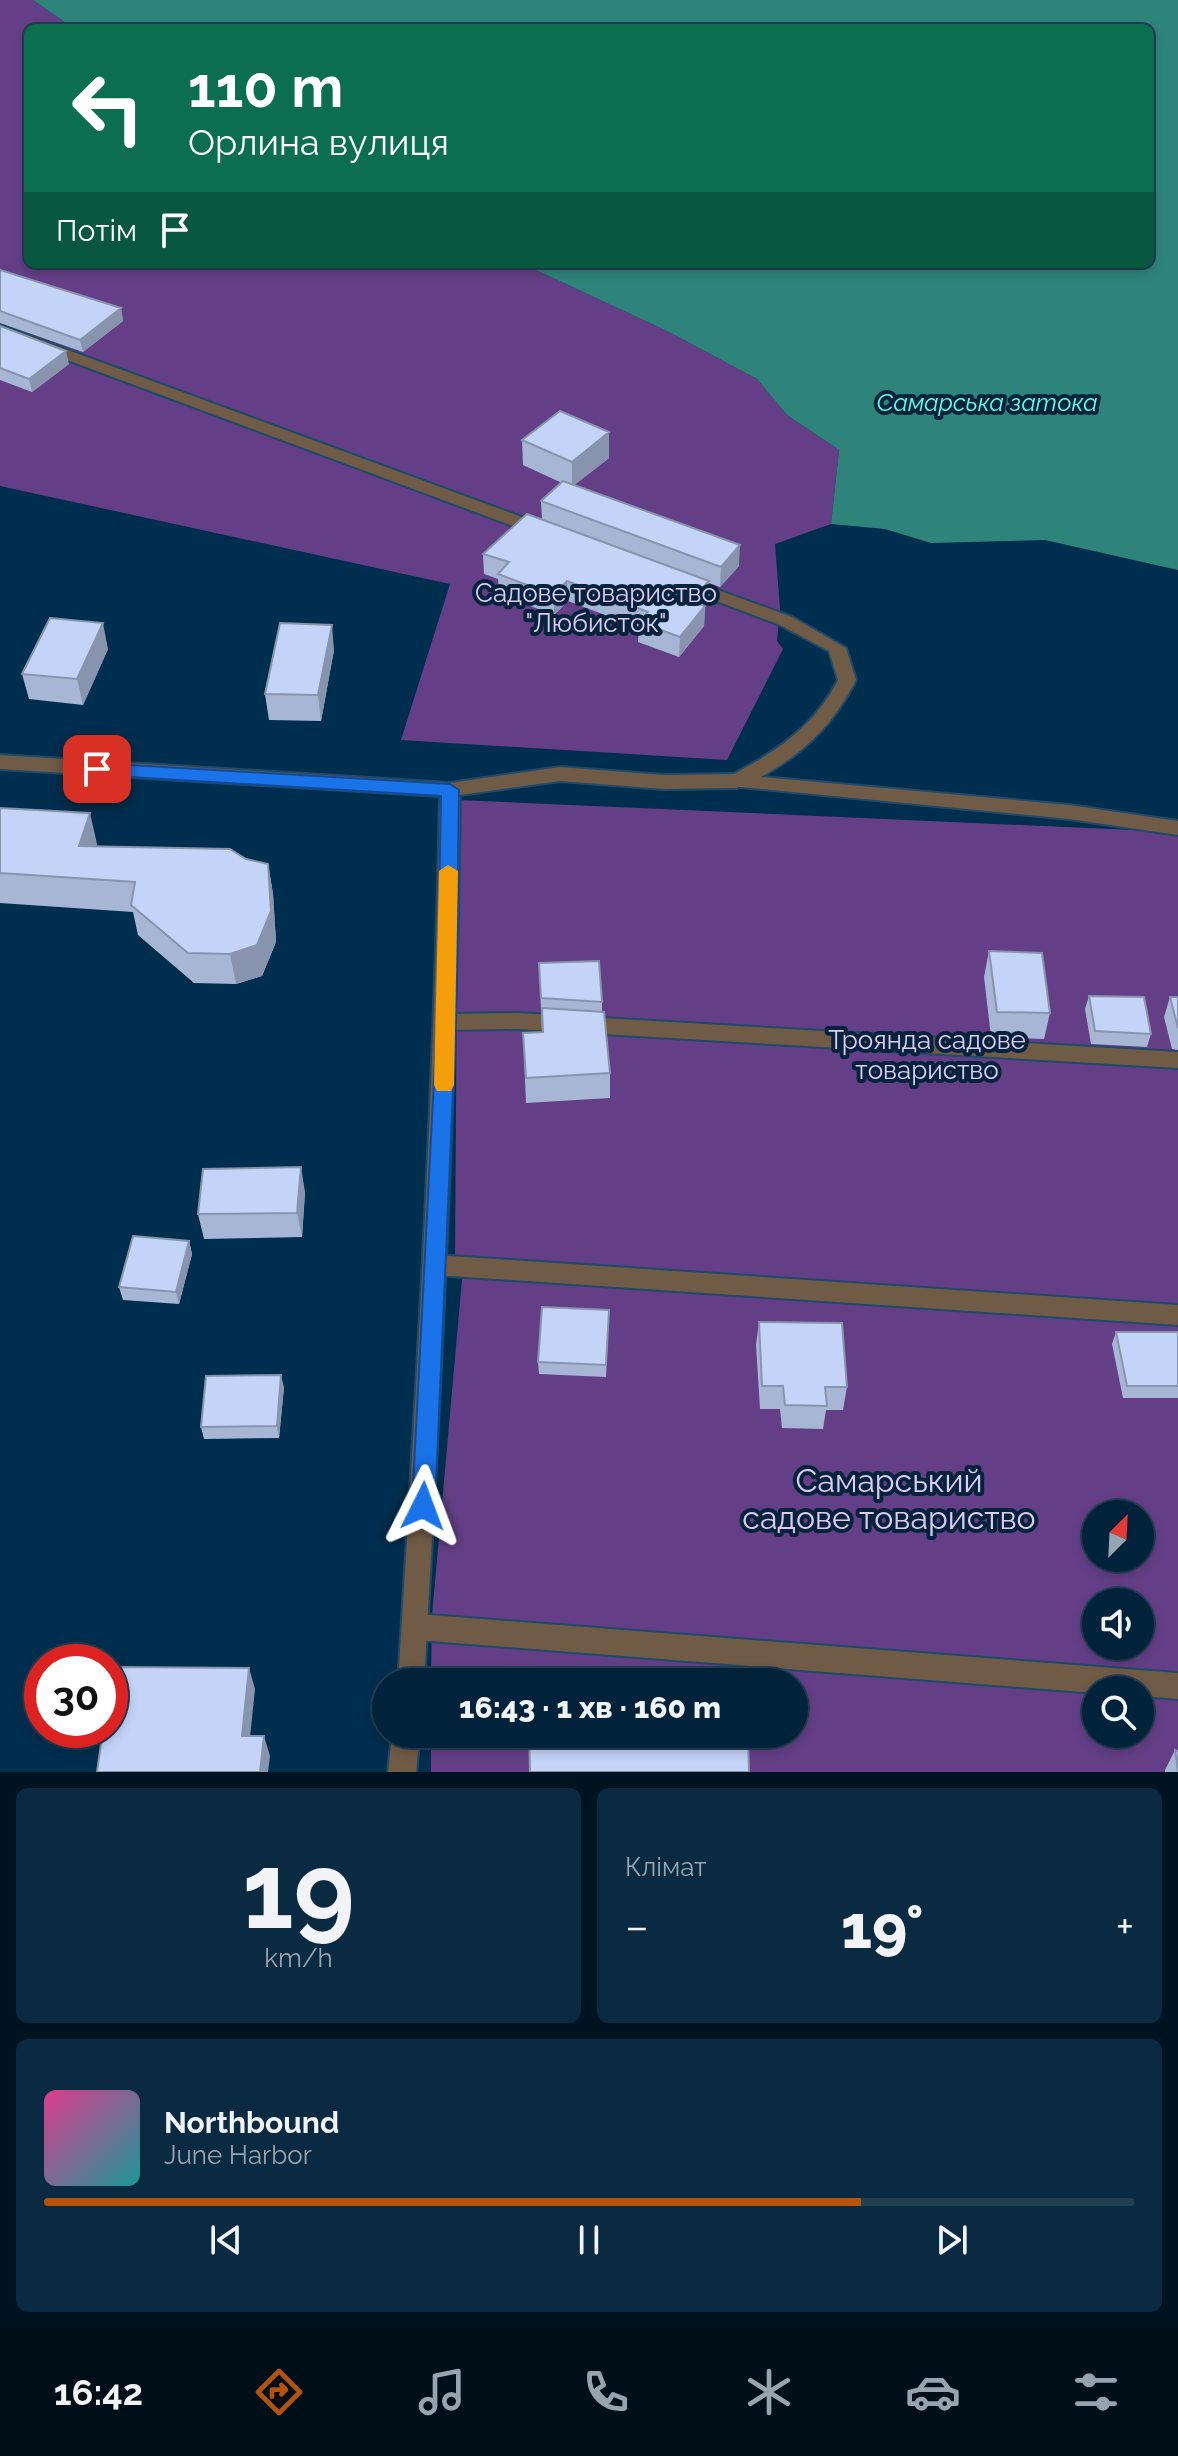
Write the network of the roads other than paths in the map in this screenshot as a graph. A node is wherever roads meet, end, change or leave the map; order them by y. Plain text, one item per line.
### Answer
1 (0, 330) edge
2 (563, 539) edge
3 (667, 577) edge
4 (0, 762) edge
5 (737, 781) junction
6 (450, 790) junction
7 (1178, 828) edge
8 (446, 1022) junction
9 (1178, 1060) edge
10 (436, 1265) junction
11 (1178, 1315) edge
12 (417, 1627) junction
13 (413, 1668) edge
14 (1178, 1686) edge
15 (405, 1748) edge
16 (402, 1772) edge

1 - 2 street
3 - 5 street
4 - 6 street
5 - 6 street
5 - 7 street
6 - 8 street
8 - 9 street
8 - 10 street
10 - 11 street
10 - 12 street
12 - 13 street
12 - 14 street
15 - 16 street

